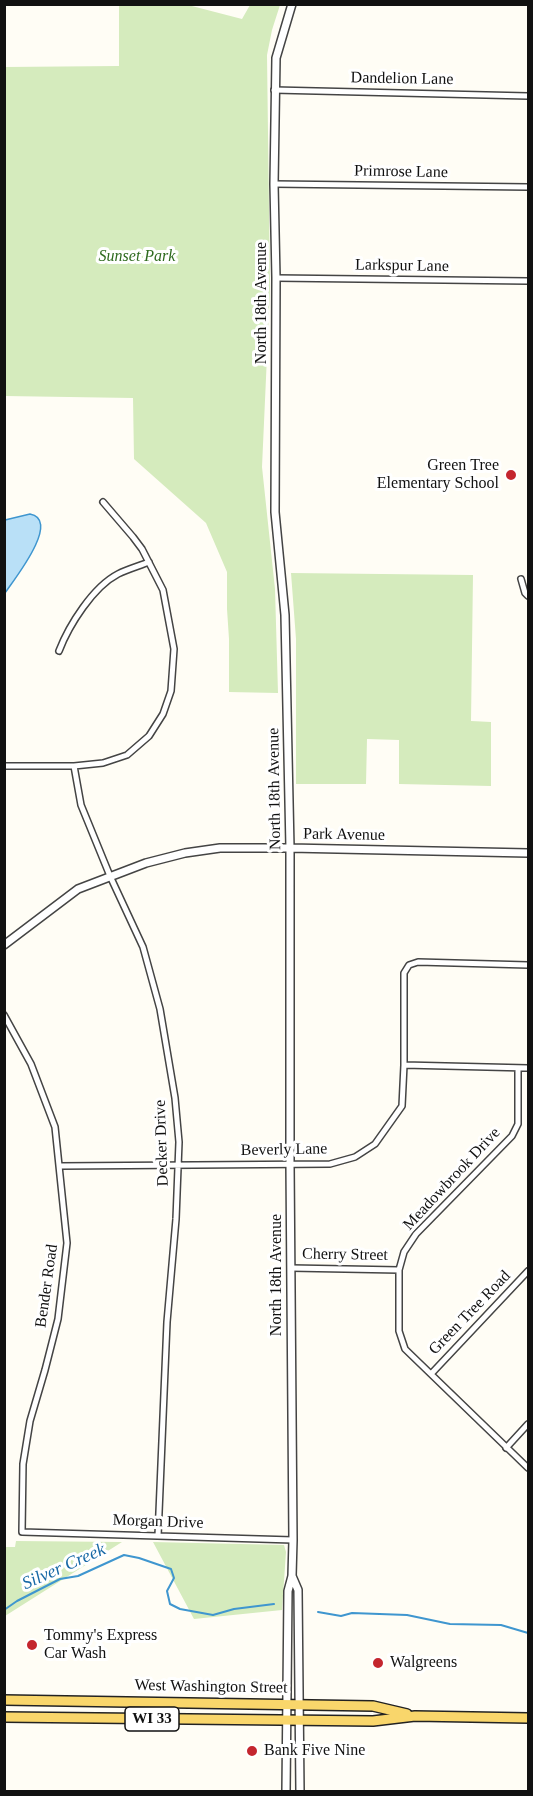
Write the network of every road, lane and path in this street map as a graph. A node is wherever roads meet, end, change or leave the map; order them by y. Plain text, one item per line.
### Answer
1 (292, 4) edge
2 (274, 90) junction
3 (528, 96) edge
4 (274, 184) junction
5 (528, 187) edge
6 (276, 278) junction
7 (528, 281) edge
8 (103, 502) dead end
9 (149, 562) junction
10 (521, 579) dead end
11 (528, 596) edge
12 (59, 651) dead end
13 (4, 766) edge
14 (74, 766) junction
15 (290, 848) junction
16 (528, 853) edge
17 (110, 876) junction
18 (4, 945) edge
19 (528, 965) edge
20 (4, 1015) edge
21 (404, 1065) junction
22 (518, 1068) junction
23 (528, 1068) edge
24 (290, 1164) junction
25 (178, 1165) junction
26 (60, 1166) junction
27 (291, 1268) junction
28 (399, 1269) junction
29 (528, 1271) edge
30 (430, 1374) junction
31 (528, 1424) edge
32 (506, 1448) junction
33 (528, 1468) edge
34 (22, 1532) joint
35 (158, 1536) junction
36 (293, 1540) junction
37 (292, 1576) junction
38 (4, 1700) edge
39 (286, 1704) junction
40 (299, 1704) junction
41 (415, 1716) junction
42 (4, 1717) edge
43 (528, 1718) edge
44 (286, 1720) junction
45 (299, 1720) junction
46 (286, 1791) edge
47 (300, 1791) edge

1 - 2 street, North 18th Avenue
2 - 3 street, Dandelion Lane
2 - 4 street, North 18th Avenue
4 - 5 street, Primrose Lane
4 - 6 street, North 18th Avenue
6 - 7 street, Larkspur Lane
6 - 15 street, North 18th Avenue
8 - 9 street
9 - 12 street
9 - 14 street
10 - 11 street
13 - 14 street
14 - 17 street, Decker Drive
15 - 16 street, Park Avenue
15 - 17 street, Park Avenue
15 - 24 street, North 18th Avenue
17 - 18 street, Park Avenue
17 - 25 street, Decker Drive
19 - 21 street, Beverly Lane
20 - 26 street, Bender Road
21 - 22 street
21 - 24 street, Beverly Lane
22 - 23 street
22 - 28 street, Meadowbrook Drive
24 - 25 street, Beverly Lane
24 - 27 street, North 18th Avenue
25 - 26 street, Beverly Lane
25 - 35 street, Decker Drive
26 - 34 street, Bender Road
27 - 28 street, Cherry Street
27 - 36 street, North 18th Avenue
28 - 30 street, Meadowbrook Drive
29 - 30 street, Green Tree Road
30 - 32 street, Meadowbrook Drive
31 - 32 street
32 - 33 street, Meadowbrook Drive
34 - 35 street, Morgan Drive
35 - 36 street, Morgan Drive
36 - 37 street, North 18th Avenue
37 - 39 street, North 18th Avenue
37 - 40 street, North 18th Avenue
38 - 39 main road, West Washington Street / WI 33
39 - 40 main road, West Washington Street / WI 33
39 - 44 street, North 18th Avenue
40 - 41 main road, West Washington Street / WI 33
40 - 45 street, North 18th Avenue
41 - 43 main road, West Washington Street / WI 33
41 - 45 main road, West Washington Street / WI 33
42 - 44 main road, West Washington Street / WI 33
44 - 45 main road, West Washington Street / WI 33
44 - 46 street, North 18th Avenue
45 - 47 street, North 18th Avenue

